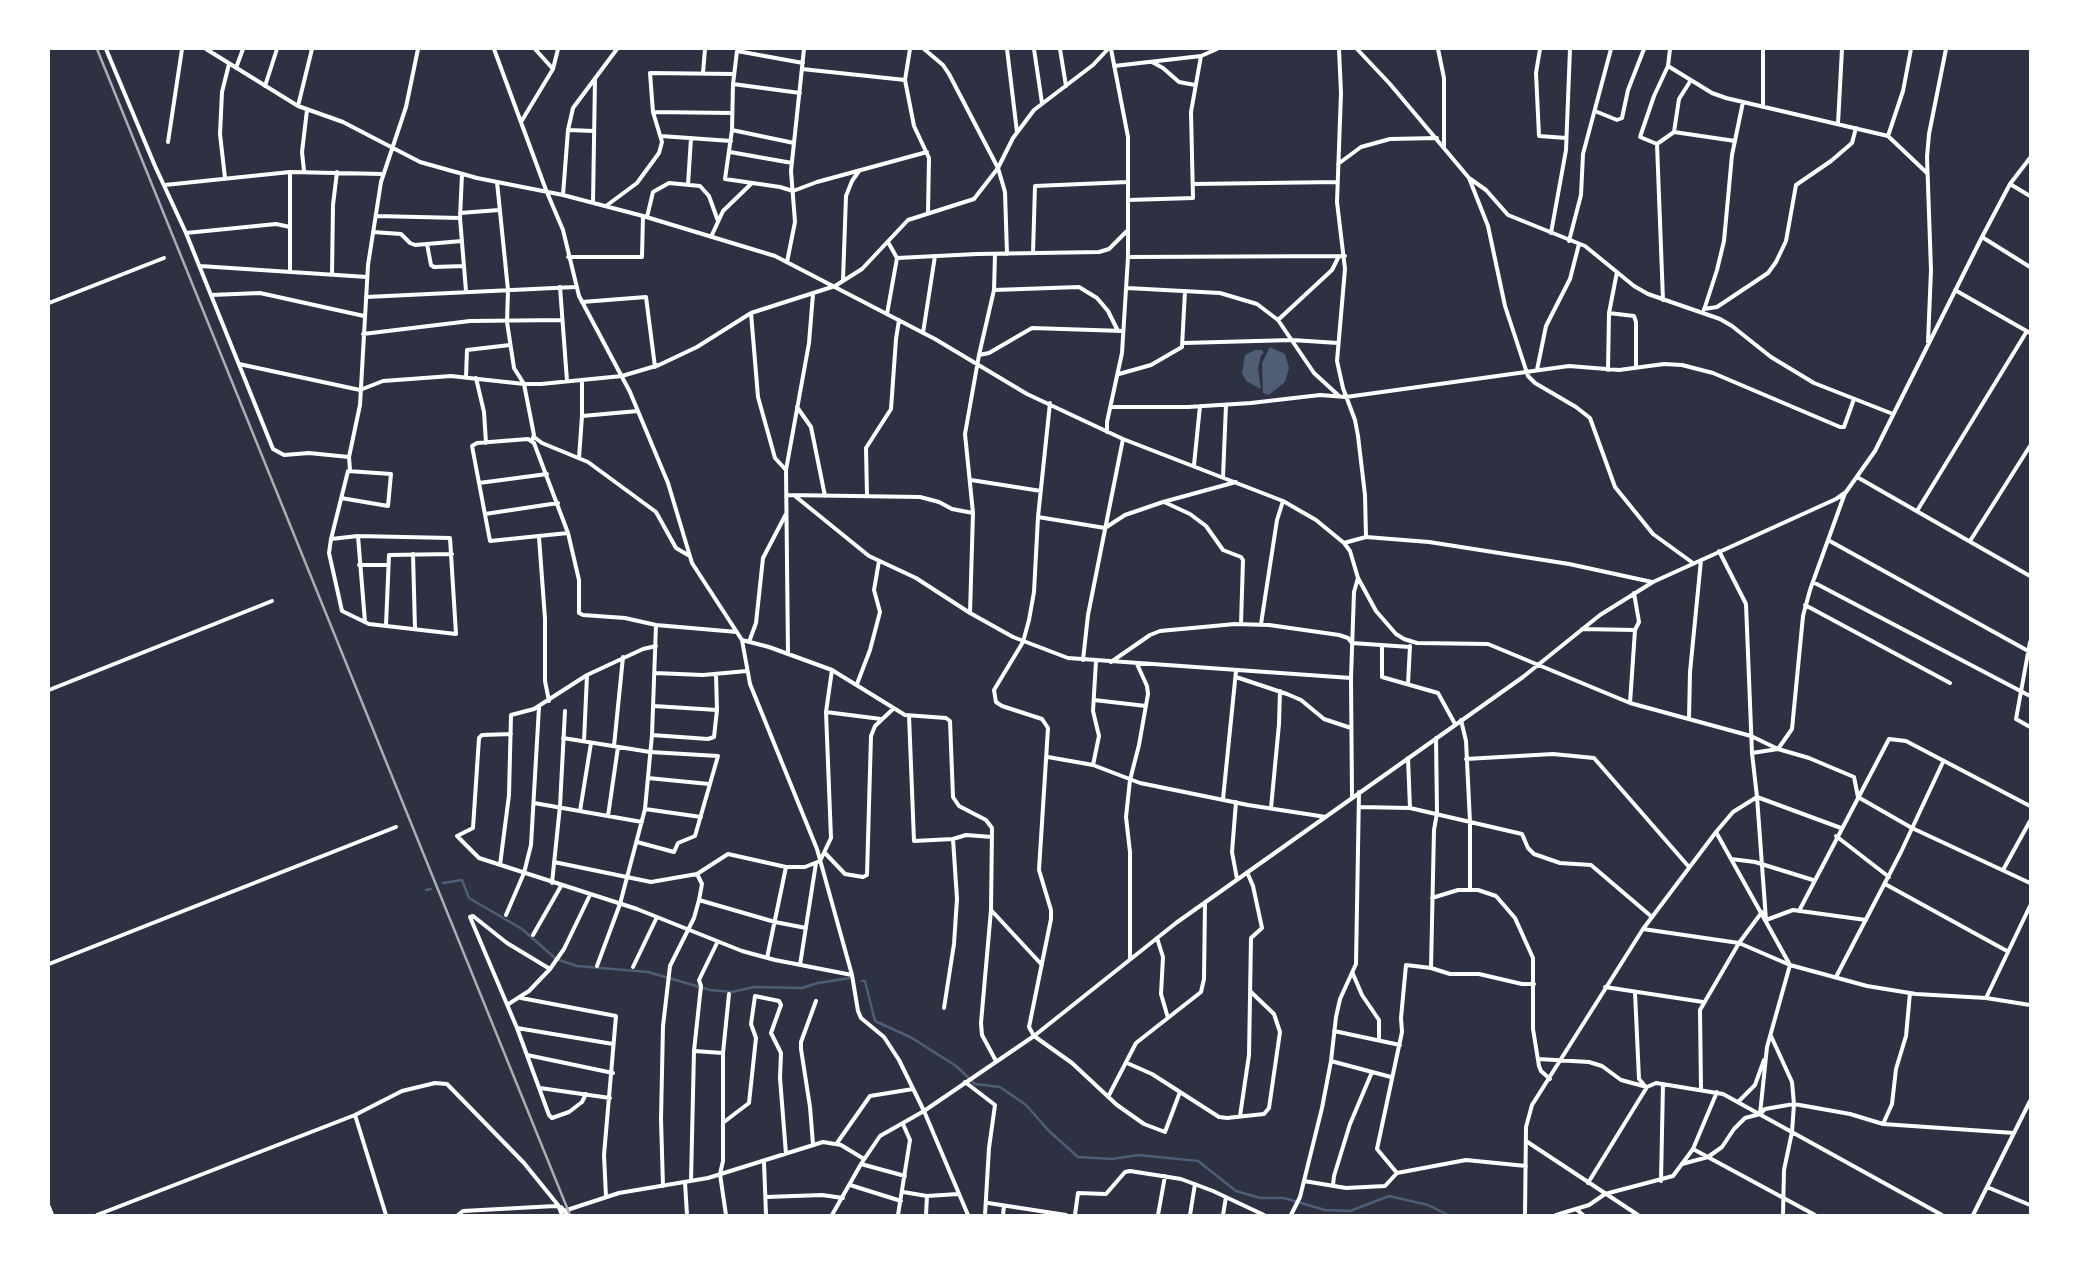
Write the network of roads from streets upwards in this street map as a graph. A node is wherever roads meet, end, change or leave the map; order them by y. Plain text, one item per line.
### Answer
1 (106, 49) edge
2 (182, 49) edge
3 (207, 49) edge
4 (243, 49) edge
5 (277, 49) edge
6 (312, 49) edge
7 (418, 49) edge
8 (494, 49) edge
9 (535, 49) edge
10 (563, 49) edge
11 (617, 49) edge
12 (705, 49) edge
13 (804, 49) edge
14 (910, 49) edge
15 (924, 49) edge
16 (1006, 49) edge
17 (1034, 49) edge
18 (1060, 49) edge
19 (1110, 49) edge
20 (1217, 49) edge
21 (1339, 49) edge
22 (1357, 49) edge
23 (1438, 49) edge
24 (1540, 49) edge
25 (1570, 49) edge
26 (1611, 49) edge
27 (1644, 49) edge
28 (1670, 49) edge
29 (1763, 49) edge
30 (1842, 49) edge
31 (1911, 49) edge
32 (1946, 49) edge
33 (558, 50) edge
34 (1200, 56) junction
35 (1151, 62) junction
36 (803, 63) junction
37 (229, 64) junction
38 (1114, 66) junction
39 (1668, 66) junction
40 (236, 68) junction
41 (553, 69) junction
42 (802, 69) junction
43 (703, 73) junction
44 (734, 74) junction
45 (595, 78) junction
46 (905, 80) junction
47 (1691, 80) junction
48 (733, 84) junction
49 (265, 86) junction
50 (1066, 86) junction
51 (1195, 86) junction
52 (800, 93) junction
53 (1743, 102) junction
54 (1042, 104) junction
55 (298, 106) junction
56 (1763, 107) junction
57 (307, 110) junction
58 (1595, 111) junction
59 (653, 112) junction
60 (732, 114) junction
61 (521, 122) junction
62 (1838, 124) junction
63 (1856, 128) junction
64 (568, 130) junction
65 (732, 130) junction
66 (594, 131) junction
67 (1017, 132) junction
68 (1674, 132) junction
69 (661, 136) junction
70 (1888, 136) junction
71 (691, 138) junction
72 (1436, 138) junction
73 (1566, 138) junction
74 (731, 140) junction
75 (1735, 141) junction
76 (168, 142) dead end
77 (794, 143) junction
78 (1656, 144) junction
79 (393, 147) junction
80 (1444, 148) junction
81 (730, 152) junction
82 (927, 152) junction
83 (2030, 158) edge
84 (792, 163) junction
85 (1338, 164) junction
86 (998, 168) junction
87 (304, 171) junction
88 (290, 172) junction
89 (337, 172) junction
90 (859, 172) junction
91 (1927, 173) junction
92 (383, 174) junction
93 (462, 174) junction
94 (225, 178) junction
95 (1468, 178) junction
96 (497, 182) junction
97 (1128, 182) junction
98 (1337, 182) junction
99 (752, 183) junction
100 (1192, 184) junction
101 (2010, 184) junction
102 (165, 185) junction
103 (688, 185) junction
104 (546, 190) junction
105 (793, 191) junction
106 (563, 195) junction
107 (2030, 196) edge
108 (1128, 200) junction
109 (593, 202) junction
110 (606, 206) junction
111 (498, 210) junction
112 (928, 214) junction
113 (376, 216) junction
114 (460, 216) junction
115 (645, 216) junction
116 (718, 222) junction
117 (290, 227) junction
118 (373, 232) junction
119 (1128, 232) junction
120 (186, 233) junction
121 (1551, 233) junction
122 (711, 237) junction
123 (1982, 237) junction
124 (462, 241) junction
125 (1569, 241) junction
126 (888, 242) junction
127 (426, 244) junction
128 (1579, 244) junction
129 (1033, 253) junction
130 (995, 254) junction
131 (1007, 254) junction
132 (935, 256) junction
133 (1338, 256) junction
134 (1345, 256) junction
135 (568, 257) junction
136 (1128, 257) junction
137 (164, 258) dead end
138 (897, 258) junction
139 (787, 262) junction
140 (200, 266) junction
141 (464, 266) junction
142 (2030, 267) edge
143 (290, 272) junction
144 (1617, 272) junction
145 (332, 275) junction
146 (367, 277) junction
147 (843, 280) junction
148 (835, 286) junction
149 (560, 287) junction
150 (575, 287) junction
151 (1126, 288) junction
152 (508, 290) junction
153 (994, 290) junction
154 (1955, 290) junction
155 (466, 291) junction
156 (1186, 291) junction
157 (813, 294) junction
158 (211, 295) junction
159 (366, 296) junction
160 (1663, 300) junction
161 (49, 302) edge
162 (582, 302) junction
163 (1704, 311) junction
164 (751, 313) junction
165 (1610, 313) junction
166 (887, 314) junction
167 (364, 316) junction
168 (562, 320) junction
169 (900, 320) junction
170 (1278, 320) junction
171 (507, 322) junction
172 (1121, 331) junction
173 (2029, 332) edge
174 (923, 333) junction
175 (363, 334) junction
176 (1292, 340) junction
177 (1184, 343) junction
178 (1338, 344) junction
179 (1928, 344) junction
180 (510, 345) junction
181 (979, 355) junction
182 (239, 364) junction
183 (978, 365) junction
184 (655, 367) junction
185 (1636, 368) junction
186 (1537, 370) junction
187 (1608, 370) junction
188 (1527, 372) junction
189 (1119, 374) junction
190 (622, 376) junction
191 (466, 377) junction
192 (476, 378) junction
193 (582, 380) junction
194 (567, 381) junction
195 (524, 384) junction
196 (360, 390) junction
197 (1340, 396) junction
198 (1346, 397) junction
199 (1854, 399) junction
200 (1050, 403) junction
201 (1226, 405) junction
202 (797, 406) junction
203 (1200, 406) junction
204 (1111, 407) junction
205 (638, 411) junction
206 (1893, 414) junction
207 (582, 416) junction
208 (1107, 432) junction
209 (533, 439) junction
210 (1123, 439) junction
211 (486, 442) junction
212 (2030, 446) edge
213 (349, 457) junction
214 (579, 458) junction
215 (1194, 465) junction
216 (350, 470) junction
217 (786, 470) junction
218 (547, 474) junction
219 (1223, 477) junction
220 (1858, 477) junction
221 (971, 480) junction
222 (1236, 482) junction
223 (479, 483) junction
224 (1040, 491) junction
225 (1846, 492) junction
226 (787, 495) junction
227 (796, 496) junction
228 (825, 496) junction
229 (867, 496) junction
230 (341, 498) junction
231 (1283, 501) junction
232 (1163, 502) junction
233 (558, 503) junction
234 (1917, 511) junction
235 (787, 513) junction
236 (973, 513) junction
237 (485, 514) junction
238 (1038, 518) junction
239 (1105, 528) junction
240 (568, 533) junction
241 (358, 536) junction
242 (539, 537) junction
243 (1366, 537) junction
244 (331, 539) junction
245 (1828, 540) junction
246 (1970, 542) junction
247 (1344, 543) junction
248 (1719, 551) junction
249 (413, 554) junction
250 (452, 554) junction
251 (688, 555) junction
252 (1701, 560) junction
253 (879, 561) junction
254 (1693, 563) junction
255 (359, 565) junction
256 (388, 565) junction
257 (2030, 574) edge
258 (1358, 578) junction
259 (1653, 582) junction
260 (1813, 582) junction
261 (1634, 593) junction
262 (272, 601) dead end
263 (1805, 605) junction
264 (970, 613) junction
265 (366, 622) junction
266 (1241, 624) junction
267 (1261, 624) junction
268 (386, 625) junction
269 (656, 625) junction
270 (415, 629) junction
271 (1582, 629) junction
272 (1634, 630) junction
273 (737, 632) junction
274 (742, 640) junction
275 (1410, 641) junction
276 (749, 642) junction
277 (1023, 642) junction
278 (2030, 642) edge
279 (1352, 643) junction
280 (1382, 645) junction
281 (656, 646) junction
282 (1410, 647) junction
283 (2030, 652) edge
284 (788, 654) junction
285 (623, 657) junction
286 (1083, 660) junction
287 (1096, 661) junction
288 (1111, 662) junction
289 (1137, 664) junction
290 (1536, 666) junction
291 (832, 670) junction
292 (1236, 671) junction
293 (747, 672) junction
294 (655, 673) junction
295 (716, 674) junction
296 (587, 675) junction
297 (1236, 677) junction
298 (1351, 678) junction
299 (1950, 683) dead end
300 (857, 684) junction
301 (1408, 684) junction
302 (49, 690) edge
303 (1280, 691) junction
304 (2022, 691) junction
305 (2030, 696) edge
306 (1094, 700) junction
307 (548, 701) junction
308 (1630, 703) junction
309 (654, 706) junction
310 (1146, 706) junction
311 (539, 707) junction
312 (893, 709) junction
313 (717, 710) junction
314 (565, 711) dead end
315 (826, 712) junction
316 (909, 715) junction
317 (881, 719) junction
318 (1689, 719) junction
319 (1461, 720) junction
320 (1455, 724) junction
321 (2030, 727) edge
322 (1351, 728) junction
323 (511, 734) junction
324 (652, 735) junction
325 (1750, 736) junction
326 (563, 738) junction
327 (1436, 738) junction
328 (584, 741) junction
329 (591, 743) junction
330 (616, 746) junction
331 (1778, 749) junction
332 (650, 752) junction
333 (1752, 753) junction
334 (1048, 757) junction
335 (1408, 758) junction
336 (1466, 759) junction
337 (1943, 762) junction
338 (1093, 765) junction
339 (648, 778) junction
340 (1130, 780) junction
341 (709, 784) junction
342 (1359, 792) junction
343 (1352, 797) junction
344 (1756, 797) junction
345 (1858, 797) junction
346 (1224, 799) junction
347 (1236, 802) junction
348 (534, 803) junction
349 (560, 806) junction
350 (2030, 806) edge
351 (1358, 807) junction
352 (1271, 808) junction
353 (1410, 808) junction
354 (646, 809) junction
355 (580, 811) junction
356 (1437, 813) junction
357 (608, 816) junction
358 (701, 817) junction
359 (1326, 817) junction
360 (2030, 821) edge
361 (642, 822) junction
362 (1470, 822) junction
363 (396, 827) dead end
364 (1841, 828) junction
365 (1912, 828) junction
366 (1716, 832) junction
367 (1836, 836) junction
368 (992, 837) junction
369 (953, 839) junction
370 (637, 842) junction
371 (825, 853) junction
372 (1731, 859) junction
373 (554, 862) junction
374 (818, 862) junction
375 (1762, 864) junction
376 (500, 866) junction
377 (786, 867) junction
378 (1689, 867) junction
379 (2003, 870) junction
380 (1247, 872) junction
381 (524, 874) junction
382 (697, 874) junction
383 (1889, 877) junction
384 (628, 878) junction
385 (1237, 879) junction
386 (1814, 880) junction
387 (552, 883) junction
388 (2030, 883) edge
389 (1885, 884) junction
390 (560, 886) junction
391 (1470, 889) junction
392 (590, 895) junction
393 (1432, 898) junction
394 (699, 900) junction
395 (1205, 902) junction
396 (620, 904) junction
397 (2030, 906) edge
398 (991, 910) junction
399 (1799, 911) junction
400 (1762, 912) junction
401 (506, 914) dead end
402 (657, 916) junction
403 (1652, 917) junction
404 (1766, 920) junction
405 (1866, 920) junction
406 (775, 922) junction
407 (806, 928) junction
408 (688, 929) junction
409 (1643, 929) junction
410 (533, 935) dead end
411 (1157, 938) junction
412 (717, 943) junction
413 (1739, 943) junction
414 (2007, 952) junction
415 (767, 958) junction
416 (1130, 960) junction
417 (49, 964) edge
418 (800, 965) junction
419 (1042, 965) junction
420 (1790, 965) junction
421 (597, 966) dead end
422 (633, 967) dead end
423 (1431, 968) junction
424 (550, 969) junction
425 (1352, 974) junction
426 (852, 975) junction
427 (1836, 977) junction
428 (1534, 984) junction
429 (1605, 987) junction
430 (1251, 992) junction
431 (1635, 992) junction
432 (1910, 993) junction
433 (728, 994) dead end
434 (521, 998) junction
435 (1986, 998) junction
436 (816, 1001) dead end
437 (1703, 1002) junction
438 (507, 1005) junction
439 (2030, 1005) edge
440 (944, 1008) dead end
441 (1168, 1018) junction
442 (517, 1028) junction
443 (1334, 1031) junction
444 (1770, 1035) junction
445 (1034, 1036) junction
446 (1379, 1040) junction
447 (613, 1044) junction
448 (1400, 1045) junction
449 (694, 1051) junction
450 (724, 1053) junction
451 (1766, 1054) junction
452 (527, 1055) junction
453 (1538, 1059) junction
454 (1561, 1060) junction
455 (1331, 1061) junction
456 (996, 1062) junction
457 (1127, 1062) junction
458 (1372, 1072) junction
459 (612, 1073) junction
460 (1391, 1077) junction
461 (1550, 1079) junction
462 (966, 1082) junction
463 (1663, 1084) junction
464 (1647, 1087) junction
465 (540, 1088) junction
466 (1701, 1088) junction
467 (913, 1089) junction
468 (1180, 1092) junction
469 (1717, 1092) junction
470 (586, 1094) junction
471 (1108, 1097) junction
472 (610, 1098) junction
473 (2030, 1101) edge
474 (1738, 1102) junction
475 (1794, 1104) junction
476 (924, 1111) junction
477 (356, 1114) junction
478 (1760, 1114) junction
479 (1240, 1116) junction
480 (724, 1122) junction
481 (903, 1124) junction
482 (1883, 1124) junction
483 (1792, 1132) junction
484 (2014, 1132) junction
485 (1526, 1142) junction
486 (837, 1143) junction
487 (813, 1144) junction
488 (1693, 1150) junction
489 (786, 1154) junction
490 (1708, 1157) junction
491 (864, 1159) junction
492 (764, 1162) junction
493 (861, 1164) junction
494 (1682, 1164) junction
495 (1526, 1166) junction
496 (1397, 1173) junction
497 (720, 1174) junction
498 (905, 1176) junction
499 (1165, 1176) junction
500 (691, 1181) junction
501 (1304, 1181) junction
502 (1661, 1181) junction
503 (685, 1182) junction
504 (1588, 1183) junction
505 (1195, 1184) junction
506 (850, 1185) junction
507 (663, 1186) junction
508 (1333, 1186) junction
509 (1987, 1187) junction
510 (903, 1192) junction
511 (958, 1194) junction
512 (1606, 1194) junction
513 (927, 1196) junction
514 (606, 1197) junction
515 (766, 1197) junction
516 (1226, 1197) junction
517 (843, 1198) junction
518 (1783, 1198) junction
519 (901, 1201) junction
520 (988, 1203) junction
521 (2030, 1205) edge
522 (559, 1206) junction
523 (1004, 1206) junction
524 (49, 1207) edge
525 (523, 1208) junction
526 (1576, 1209) junction
527 (493, 1210) junction
528 (1029, 1210) junction
529 (563, 1213) edge
530 (52, 1215) edge
531 (97, 1215) edge
532 (386, 1215) edge
533 (458, 1215) edge
534 (495, 1215) edge
535 (525, 1215) edge
536 (568, 1215) edge
537 (687, 1215) edge
538 (726, 1215) edge
539 (766, 1215) edge
540 (832, 1215) edge
541 (898, 1215) edge
542 (926, 1215) edge
543 (968, 1215) edge
544 (985, 1215) edge
545 (1002, 1215) edge
546 (1028, 1215) edge
547 (1066, 1215) edge
548 (1075, 1215) edge
549 (1158, 1215) edge
550 (1190, 1215) edge
551 (1223, 1215) edge
552 (1264, 1215) edge
553 (1291, 1215) edge
554 (1526, 1215) edge
555 (1556, 1215) edge
556 (1583, 1215) edge
557 (1638, 1215) edge
558 (1783, 1215) edge
559 (1816, 1215) edge
560 (1942, 1215) edge
561 (1973, 1215) edge

1 - 102 street
2 - 76 street
3 - 37 street
4 - 40 street
5 - 49 street
6 - 55 street
7 - 79 street
8 - 61 street
9 - 41 street
10 - 33 street
11 - 45 street
12 - 43 street
13 - 36 street
14 - 46 street
15 - 86 street
16 - 67 street
17 - 54 street
18 - 50 street
19 - 38 street
19 - 50 street
20 - 34 street
21 - 85 street
22 - 72 street
23 - 80 street
24 - 73 street
25 - 73 street
26 - 58 street
27 - 58 street
28 - 39 street
29 - 56 street
30 - 62 street
31 - 70 street
32 - 91 street
33 - 41 street
34 - 35 street
34 - 51 street
35 - 38 street
35 - 51 street
36 - 42 street
36 - 44 street
37 - 40 street
37 - 94 street
38 - 97 street
39 - 47 street
39 - 78 street
40 - 49 street
41 - 61 street
42 - 46 street
42 - 52 street
43 - 44 street
43 - 59 street
44 - 48 street
45 - 64 street
45 - 66 street
46 - 82 street
47 - 53 street
47 - 68 street
48 - 52 street
48 - 60 street
49 - 55 street
50 - 54 street
51 - 100 street
52 - 77 street
53 - 56 street
53 - 75 street
54 - 67 street
55 - 57 street
56 - 62 street
57 - 79 street
57 - 87 street
58 - 125 street
59 - 60 street
59 - 69 street
60 - 65 street
61 - 104 street
62 - 63 street
63 - 70 street
63 - 163 street
64 - 66 street
64 - 106 street
65 - 74 street
65 - 77 street
66 - 109 street
67 - 86 street
68 - 75 street
68 - 78 street
69 - 71 street
69 - 110 street
70 - 91 street
71 - 74 street
71 - 103 street
72 - 80 street
72 - 85 street
73 - 121 street
74 - 81 street
75 - 163 street
77 - 84 street
78 - 160 street
79 - 92 street
79 - 93 street
80 - 95 street
81 - 84 street
81 - 99 street
82 - 90 street
82 - 112 street
83 - 101 street
84 - 105 street
85 - 98 street
86 - 112 street
86 - 131 street
87 - 88 street
87 - 89 street
88 - 94 street
88 - 117 street
89 - 92 street
89 - 145 street
90 - 105 street
90 - 147 street
91 - 179 street
92 - 113 street
93 - 96 street
93 - 114 street
94 - 102 street
95 - 121 street
95 - 188 street
96 - 104 street
96 - 111 street
97 - 108 street
97 - 129 street
98 - 100 street
98 - 134 street
99 - 105 street
99 - 116 street
100 - 108 street
101 - 107 street
101 - 123 street
102 - 120 street
103 - 115 street
103 - 116 street
104 - 106 street
104 - 135 street
105 - 139 street
106 - 109 street
108 - 119 street
109 - 110 street
110 - 115 street
111 - 114 street
111 - 152 street
112 - 126 street
113 - 114 street
113 - 118 street
114 - 124 street
115 - 122 street
115 - 135 street
116 - 122 street
117 - 120 street
117 - 143 street
118 - 127 street
118 - 146 street
119 - 129 street
119 - 136 street
120 - 140 street
121 - 125 street
122 - 139 street
123 - 142 street
123 - 154 street
124 - 127 street
124 - 141 street
125 - 128 street
126 - 138 street
126 - 147 street
127 - 141 street
128 - 144 street
128 - 186 street
129 - 131 street
130 - 131 street
130 - 132 street
130 - 153 street
132 - 138 street
132 - 174 street
133 - 134 street
133 - 136 street
133 - 170 street
134 - 178 street
135 - 150 street
136 - 151 street
137 - 161 street
138 - 166 street
139 - 148 street
140 - 143 street
140 - 158 street
141 - 155 street
143 - 145 street
144 - 160 street
144 - 165 street
145 - 146 street
146 - 159 street
147 - 148 street
148 - 157 street
148 - 166 street
149 - 150 street
149 - 152 street
149 - 168 street
150 - 162 street
151 - 156 street
151 - 172 street
152 - 155 street
152 - 171 street
153 - 172 street
153 - 181 street
154 - 173 street
154 - 179 street
155 - 159 street
156 - 170 street
156 - 177 street
157 - 164 street
157 - 202 street
158 - 167 street
158 - 182 street
159 - 167 street
160 - 163 street
162 - 184 street
162 - 190 street
163 - 199 street
164 - 184 street
164 - 217 street
165 - 185 street
165 - 187 street
166 - 169 street
167 - 175 street
168 - 171 street
168 - 194 street
169 - 174 street
169 - 229 street
170 - 176 street
171 - 175 street
171 - 180 street
172 - 181 street
172 - 189 street
173 - 234 street
174 - 183 street
175 - 196 street
176 - 177 street
176 - 178 street
176 - 197 street
177 - 189 street
178 - 198 street
179 - 206 street
180 - 191 street
180 - 195 street
181 - 183 street
182 - 196 street
182 - 213 street
183 - 200 street
183 - 221 street
184 - 190 street
185 - 187 street
185 - 199 street
186 - 187 street
186 - 188 street
188 - 198 street
188 - 254 street
189 - 204 street
190 - 193 street
190 - 205 street
191 - 192 street
191 - 196 street
192 - 195 street
192 - 211 street
193 - 194 street
193 - 207 street
194 - 195 street
195 - 209 street
196 - 213 street
197 - 198 street
197 - 201 street
198 - 243 street
199 - 206 street
200 - 208 street
200 - 224 street
201 - 203 street
201 - 219 street
202 - 217 street
202 - 228 street
203 - 204 street
203 - 215 street
204 - 208 street
205 - 207 street
205 - 251 street
206 - 220 street
207 - 214 street
208 - 210 street
209 - 211 street
209 - 214 street
209 - 218 street
210 - 215 street
210 - 239 street
211 - 223 street
212 - 246 street
213 - 216 street
214 - 251 street
215 - 219 street
216 - 230 street
216 - 230 street
217 - 226 street
218 - 223 street
218 - 233 street
219 - 222 street
220 - 225 street
220 - 234 street
221 - 224 street
221 - 236 street
222 - 231 street
222 - 232 street
223 - 237 street
224 - 238 street
225 - 245 street
225 - 248 street
226 - 227 street
226 - 235 street
227 - 228 street
227 - 253 street
228 - 229 street
229 - 236 street
230 - 244 street
231 - 247 street
231 - 267 street
232 - 239 street
232 - 266 street
233 - 237 street
233 - 240 street
234 - 246 street
235 - 276 street
235 - 284 street
236 - 264 street
237 - 242 street
238 - 239 street
238 - 277 street
239 - 286 street
240 - 242 street
240 - 269 street
241 - 244 street
241 - 250 street
241 - 255 street
242 - 307 street
243 - 247 street
243 - 259 street
244 - 265 street
245 - 260 street
245 - 283 street
246 - 257 street
247 - 258 street
248 - 252 street
248 - 325 street
249 - 250 street
249 - 256 street
249 - 270 street
250 - 270 street
251 - 273 street
252 - 254 street
252 - 318 street
253 - 264 street
253 - 300 street
254 - 259 street
255 - 256 street
255 - 265 street
256 - 268 street
258 - 275 street
258 - 279 street
259 - 261 street
260 - 263 street
260 - 304 street
261 - 271 street
261 - 272 street
262 - 302 street
263 - 299 street
263 - 331 street
264 - 277 street
265 - 268 street
266 - 267 street
266 - 288 street
267 - 279 street
268 - 270 street
269 - 273 street
269 - 281 street
271 - 272 street
271 - 290 street
272 - 308 street
273 - 274 street
274 - 276 street
274 - 293 street
275 - 282 street
275 - 290 street
276 - 284 street
277 - 286 street
277 - 334 street
278 - 283 street
279 - 280 street
279 - 298 street
280 - 282 street
280 - 301 street
281 - 285 street
281 - 294 street
282 - 301 street
283 - 304 street
284 - 291 street
285 - 296 street
285 - 330 street
286 - 287 street
287 - 288 street
287 - 306 street
288 - 289 street
289 - 292 street
289 - 310 street
290 - 308 street
290 - 319 street
291 - 300 street
291 - 315 street
292 - 297 street
292 - 298 street
293 - 295 street
293 - 374 street
294 - 295 street
294 - 309 street
295 - 313 street
296 - 307 street
296 - 328 street
297 - 303 street
297 - 346 street
298 - 322 street
300 - 312 street
301 - 320 street
303 - 322 street
303 - 352 street
304 - 305 street
304 - 321 street
306 - 310 street
306 - 338 street
307 - 311 street
308 - 318 street
309 - 313 street
309 - 324 street
310 - 340 street
311 - 323 street
311 - 348 street
312 - 316 street
312 - 317 street
313 - 324 street
314 - 326 street
315 - 317 street
315 - 371 street
316 - 368 street
316 - 369 street
317 - 371 street
318 - 325 street
319 - 320 street
319 - 336 street
320 - 327 street
322 - 343 street
323 - 376 street
323 - 376 street
324 - 332 street
325 - 331 street
325 - 333 street
326 - 328 street
326 - 349 street
327 - 335 street
327 - 356 street
328 - 329 street
329 - 330 street
329 - 355 street
330 - 332 street
330 - 357 street
331 - 333 street
331 - 345 street
332 - 339 street
332 - 341 street
333 - 344 street
334 - 338 street
334 - 419 street
335 - 342 street
335 - 353 street
336 - 362 street
336 - 378 street
337 - 345 street
337 - 350 street
337 - 365 street
338 - 340 street
339 - 341 street
339 - 354 street
340 - 346 street
340 - 416 street
341 - 358 street
342 - 343 street
342 - 351 street
343 - 359 street
344 - 364 street
344 - 366 street
344 - 375 street
345 - 364 street
345 - 365 street
346 - 347 street
347 - 352 street
347 - 385 street
348 - 349 street
348 - 381 street
349 - 355 street
349 - 373 street
351 - 353 street
351 - 425 street
352 - 359 street
353 - 356 street
354 - 358 street
354 - 361 street
355 - 357 street
356 - 362 street
356 - 393 street
357 - 361 street
358 - 370 street
359 - 380 street
360 - 379 street
361 - 370 street
362 - 391 street
362 - 403 street
363 - 417 street
364 - 367 street
365 - 379 street
365 - 383 street
366 - 372 street
366 - 378 street
367 - 383 street
367 - 386 street
368 - 369 street
368 - 398 street
369 - 440 street
370 - 384 street
371 - 374 street
372 - 375 street
372 - 400 street
373 - 384 street
373 - 387 street
374 - 377 street
374 - 407 street
374 - 426 street
375 - 386 street
375 - 404 street
376 - 381 street
377 - 382 street
377 - 406 street
378 - 403 street
379 - 388 street
380 - 385 street
380 - 430 street
381 - 387 street
381 - 401 street
382 - 384 street
382 - 394 street
383 - 389 street
384 - 396 street
385 - 395 street
386 - 399 street
387 - 390 street
389 - 405 street
389 - 414 street
390 - 392 street
390 - 410 street
391 - 393 street
391 - 428 street
392 - 396 street
392 - 424 street
393 - 423 street
394 - 406 street
394 - 408 street
395 - 411 street
395 - 441 street
396 - 402 street
396 - 421 street
397 - 414 street
398 - 419 street
398 - 456 street
399 - 404 street
399 - 405 street
400 - 404 street
400 - 413 street
402 - 408 street
402 - 422 street
403 - 409 street
404 - 420 street
405 - 427 street
406 - 407 street
406 - 415 street
407 - 418 street
408 - 412 street
408 - 507 street
409 - 413 street
409 - 429 street
411 - 416 street
411 - 441 street
412 - 415 street
412 - 449 street
413 - 420 street
413 - 437 street
414 - 435 street
415 - 418 street
416 - 445 street
418 - 426 street
419 - 445 street
420 - 427 street
420 - 444 street
423 - 428 street
423 - 448 street
424 - 434 street
424 - 438 street
425 - 443 street
425 - 446 street
426 - 467 street
427 - 432 street
428 - 453 street
429 - 431 street
429 - 454 street
430 - 479 street
430 - 479 street
431 - 437 street
431 - 464 street
432 - 435 street
432 - 482 street
433 - 450 street
434 - 438 street
434 - 447 street
435 - 439 street
436 - 487 street
437 - 466 street
438 - 442 street
441 - 457 street
442 - 447 street
442 - 452 street
443 - 446 street
443 - 455 street
444 - 451 street
444 - 475 street
445 - 456 street
445 - 471 street
446 - 448 street
447 - 459 street
448 - 460 street
449 - 450 street
449 - 500 street
450 - 480 street
451 - 474 street
451 - 478 street
452 - 459 street
452 - 465 street
453 - 454 street
453 - 461 street
454 - 461 street
454 - 464 street
455 - 458 street
455 - 501 street
456 - 462 street
457 - 468 street
457 - 471 street
458 - 460 street
458 - 508 street
459 - 472 street
460 - 496 street
461 - 485 street
462 - 476 street
462 - 520 street
463 - 464 street
463 - 466 street
463 - 502 street
464 - 504 street
465 - 470 street
465 - 470 street
466 - 469 street
467 - 476 street
467 - 486 street
468 - 471 street
468 - 479 street
469 - 474 street
469 - 488 street
470 - 472 street
472 - 514 street
473 - 484 street
474 - 478 street
475 - 478 street
475 - 482 street
475 - 483 street
476 - 481 street
476 - 511 street
477 - 522 street
477 - 531 street
477 - 532 street
478 - 483 street
478 - 490 street
480 - 489 street
480 - 497 street
481 - 491 street
481 - 498 street
482 - 484 street
483 - 518 street
483 - 560 street
484 - 509 street
485 - 495 street
485 - 504 street
486 - 487 street
486 - 491 street
487 - 489 street
488 - 490 street
488 - 494 street
489 - 492 street
490 - 494 street
490 - 518 street
491 - 493 street
492 - 497 street
492 - 515 street
493 - 498 street
493 - 506 street
494 - 502 street
495 - 496 street
495 - 554 street
496 - 508 street
497 - 500 street
497 - 538 street
498 - 510 street
499 - 505 street
499 - 548 street
499 - 549 street
500 - 503 street
501 - 508 street
501 - 553 street
502 - 512 street
503 - 507 street
503 - 537 street
504 - 512 street
505 - 516 street
505 - 550 street
506 - 517 street
506 - 519 street
507 - 514 street
509 - 521 street
509 - 561 street
510 - 513 street
510 - 519 street
511 - 513 street
511 - 543 street
512 - 526 street
512 - 557 street
513 - 542 street
514 - 529 street
515 - 517 street
515 - 539 street
516 - 551 street
516 - 552 street
517 - 540 street
518 - 558 street
518 - 559 street
519 - 541 street
520 - 523 street
520 - 544 street
522 - 525 street
522 - 529 street
523 - 528 street
523 - 545 street
524 - 530 street
525 - 527 street
525 - 535 street
526 - 555 street
526 - 556 street
527 - 533 street
527 - 534 street
528 - 546 street
528 - 547 street
529 - 536 street

